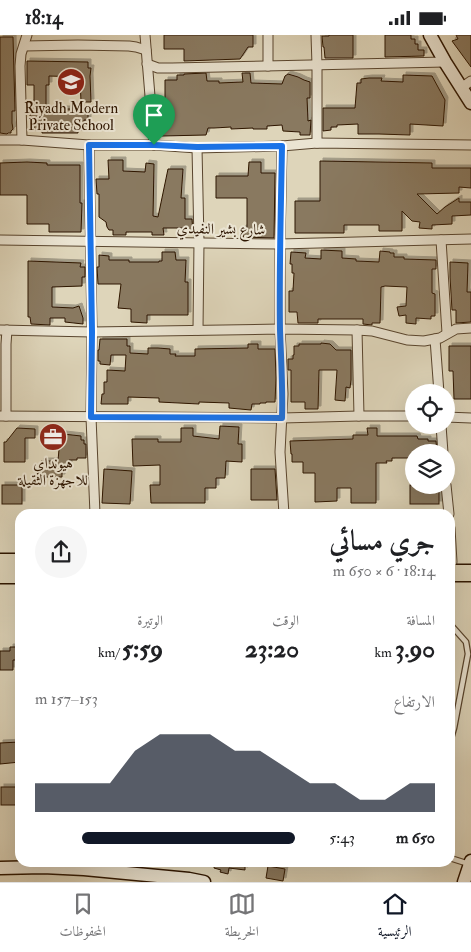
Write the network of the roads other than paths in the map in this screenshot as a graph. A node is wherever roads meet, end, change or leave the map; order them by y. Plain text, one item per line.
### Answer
1 (27, 35) edge
2 (145, 35) edge
3 (268, 35) edge
4 (316, 35) edge
5 (430, 35) edge
6 (24, 46) junction
7 (146, 50) junction
8 (446, 62) junction
9 (146, 64) junction
10 (317, 65) junction
11 (268, 66) junction
12 (466, 84) edge
13 (471, 103) edge
14 (0, 140) edge
15 (22, 140) junction
16 (317, 143) junction
17 (89, 145) junction
18 (154, 145) junction
19 (471, 145) edge
20 (282, 146) junction
21 (197, 147) junction
22 (471, 239) edge
23 (0, 240) edge
24 (442, 240) junction
25 (90, 241) junction
26 (198, 242) junction
27 (280, 244) junction
28 (471, 328) edge
29 (280, 329) junction
30 (3, 330) edge
31 (357, 330) junction
32 (198, 331) junction
33 (92, 332) junction
34 (446, 333) junction
35 (435, 339) junction
36 (438, 384) edge
37 (3, 416) edge
38 (359, 416) junction
39 (91, 417) junction
40 (405, 417) edge
41 (455, 417) edge
42 (282, 418) junction
43 (471, 418) edge
44 (447, 494) edge
45 (95, 509) edge
46 (284, 509) edge
47 (448, 509) edge
48 (0, 562) edge
49 (15, 562) edge
50 (471, 562) edge
51 (455, 565) edge
52 (455, 567) edge
53 (471, 573) edge
54 (0, 575) edge
55 (15, 575) edge
56 (455, 630) edge
57 (455, 714) edge
58 (455, 859) edge
59 (470, 862) edge
60 (0, 869) edge
61 (204, 882) edge
62 (464, 882) edge

1 - 6 street
2 - 7 street
3 - 11 street
4 - 10 street
5 - 8 street
6 - 7 street
6 - 15 street
7 - 9 street
8 - 10 street
8 - 12 street
9 - 11 street
9 - 18 street
10 - 11 street
10 - 16 street
12 - 13 street
14 - 15 street
15 - 17 street
16 - 19 street
16 - 20 street
17 - 18 street
17 - 25 street
18 - 21 street
20 - 21 street
20 - 27 street
21 - 26 street
22 - 24 street, شارع بشير النفيدي
23 - 25 street, شارع بشير النفيدي
24 - 27 street, شارع بشير النفيدي
24 - 34 street
25 - 26 street, شارع بشير النفيدي
25 - 33 street
26 - 27 street, شارع بشير النفيدي
26 - 32 street
27 - 29 street
28 - 34 street
29 - 31 street
29 - 32 street
29 - 42 street
30 - 33 street
30 - 37 street
31 - 35 street
31 - 38 street
32 - 33 street
33 - 39 street
34 - 35 street
35 - 36 street
37 - 39 street
38 - 40 street
38 - 42 street
39 - 42 street
39 - 45 street
41 - 43 street
42 - 46 street
44 - 47 street
48 - 49 highway
50 - 51 highway
52 - 53 highway
54 - 55 highway
56 - 57 lane
58 - 59 lane
59 - 62 street
60 - 61 street

